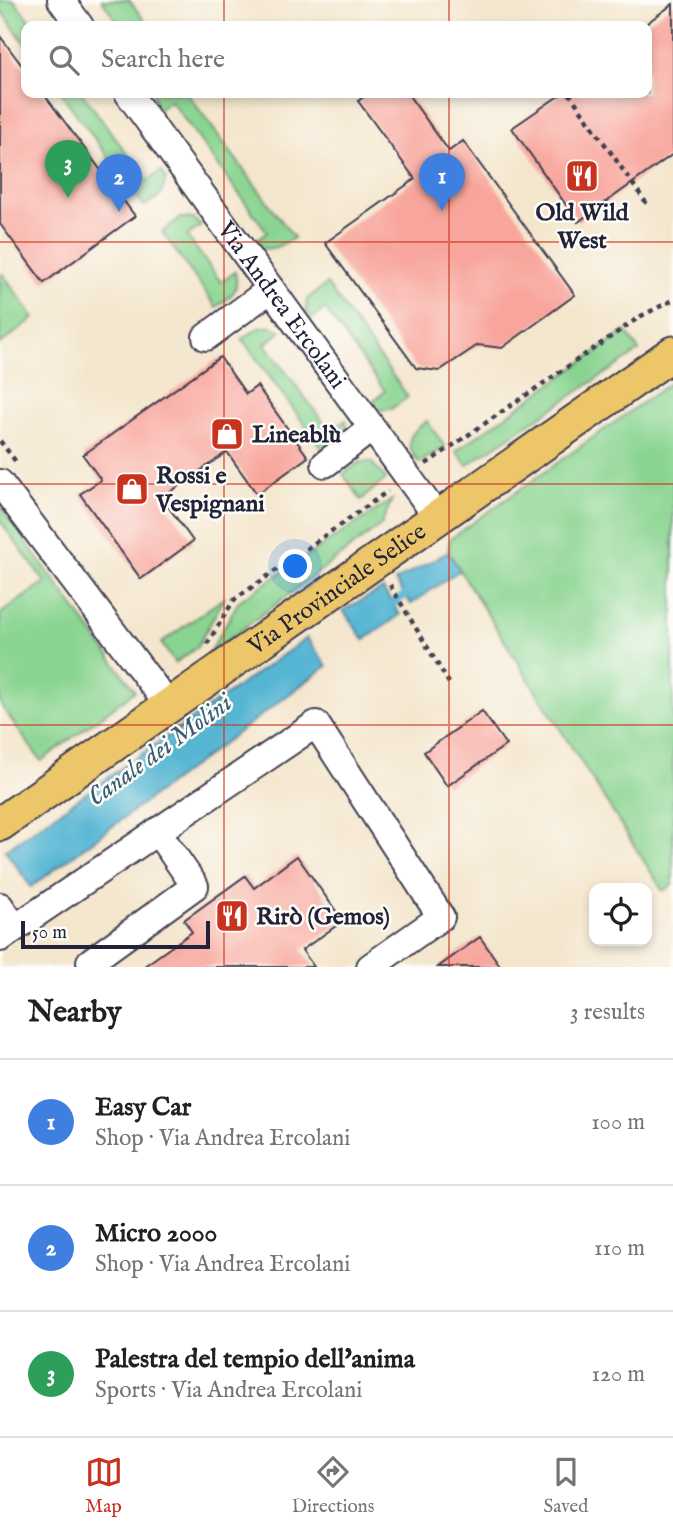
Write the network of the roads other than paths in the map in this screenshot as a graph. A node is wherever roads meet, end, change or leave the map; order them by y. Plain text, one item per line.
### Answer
1 (61, 0) edge
2 (76, 21) edge
3 (132, 98) edge
4 (271, 289) junction
5 (206, 337) dead end
6 (673, 353) edge
7 (372, 428) junction
8 (325, 464) dead end
9 (0, 482) edge
10 (438, 517) junction
11 (169, 706) junction
12 (0, 824) edge
13 (157, 831) junction
14 (0, 905) edge
15 (8, 934) edge
16 (94, 967) edge
17 (370, 967) edge

1 - 2 street
3 - 4 street, Via Andrea Ercolani
4 - 5 street
4 - 7 street, Via Andrea Ercolani
6 - 10 main road, Via Provinciale Selice
7 - 8 street
7 - 10 street, Via Andrea Ercolani
9 - 11 street
10 - 11 main road, Via Provinciale Selice
11 - 12 main road, Via Provinciale Selice
13 - 15 street
13 - 16 street
13 - 17 street
14 - 15 street

